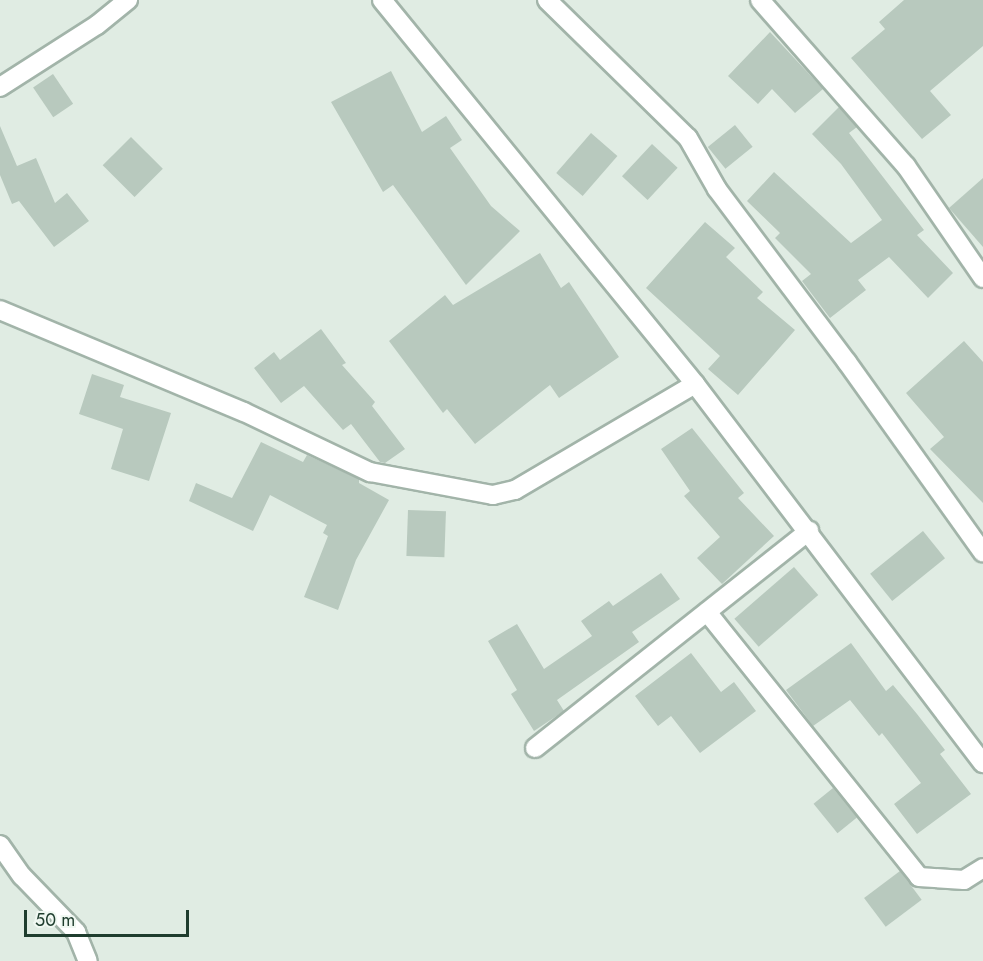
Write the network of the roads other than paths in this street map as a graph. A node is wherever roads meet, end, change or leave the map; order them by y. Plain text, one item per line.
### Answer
1 (128, 0) edge
2 (382, 0) edge
3 (547, 0) edge
4 (760, 0) edge
5 (0, 87) edge
6 (983, 278) edge
7 (0, 310) edge
8 (695, 384) junction
9 (809, 531) junction
10 (983, 553) edge
11 (707, 612) junction
12 (535, 748) dead end
13 (983, 763) edge
14 (0, 845) edge
15 (983, 868) edge
16 (88, 961) edge

1 - 5 street
2 - 8 street
3 - 10 street
4 - 6 street
7 - 8 street
8 - 9 street
9 - 11 street
9 - 13 street
11 - 12 street
11 - 15 street
14 - 16 street

